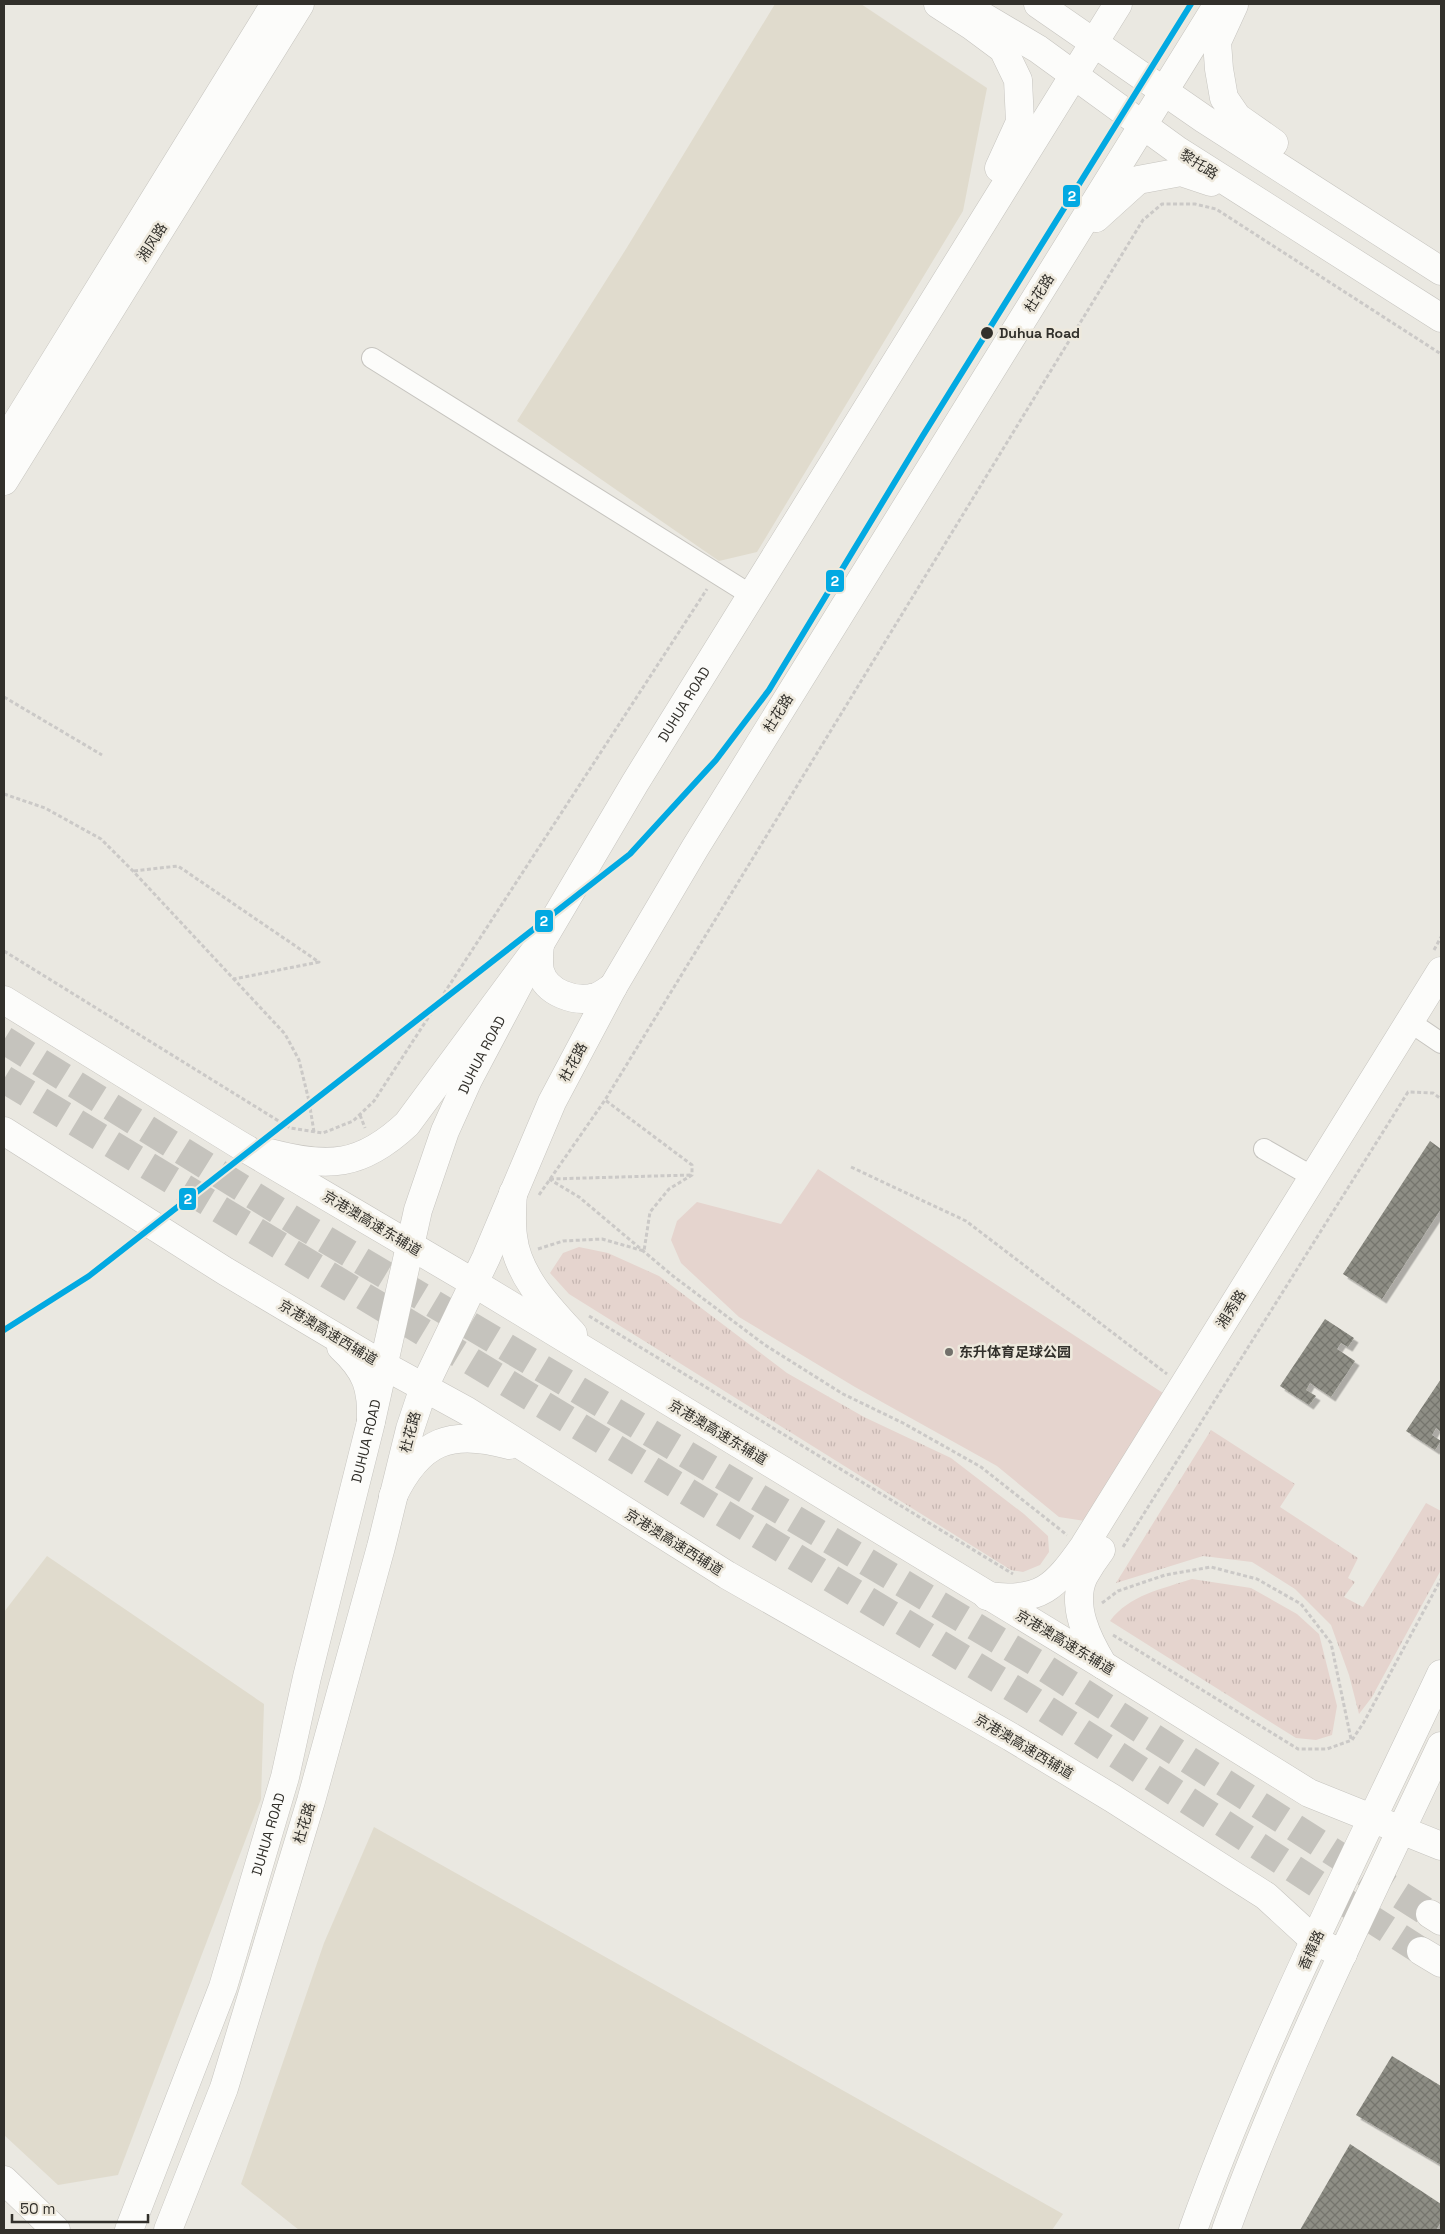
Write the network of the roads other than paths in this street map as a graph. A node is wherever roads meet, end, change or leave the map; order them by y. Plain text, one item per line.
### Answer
1 (275, 4) edge
2 (300, 4) edge
3 (938, 4) edge
4 (962, 4) edge
5 (1038, 4) edge
6 (1118, 4) edge
7 (1218, 4) edge
8 (1234, 4) edge
9 (1094, 42) junction
10 (1074, 75) junction
11 (1164, 91) junction
12 (1143, 125) junction
13 (1243, 193) junction
14 (1387, 235) junction
15 (1441, 271) edge
16 (947, 280) junction
17 (1028, 310) junction
18 (1441, 318) edge
19 (372, 358) dead end
20 (4, 443) edge
21 (4, 480) edge
22 (751, 595) junction
23 (540, 944) junction
24 (1436, 963) edge
25 (613, 987) junction
26 (1441, 998) edge
27 (4, 1000) edge
28 (1424, 1032) edge
29 (4, 1131) edge
30 (238, 1144) junction
31 (1264, 1150) dead end
32 (1313, 1178) junction
33 (525, 1195) junction
34 (410, 1246) junction
35 (474, 1283) junction
36 (309, 1321) junction
37 (597, 1358) junction
38 (383, 1365) junction
39 (424, 1387) junction
40 (371, 1421) junction
41 (531, 1452) junction
42 (393, 1496) junction
43 (987, 1596) junction
44 (1103, 1665) junction
45 (1441, 1674) edge
46 (1441, 1746) edge
47 (1373, 1819) junction
48 (1402, 1830) junction
49 (1441, 1846) edge
50 (1315, 1941) junction
51 (1343, 1954) junction
52 (4, 2180) edge
53 (56, 2230) edge
54 (129, 2230) edge
55 (168, 2230) edge
56 (1193, 2230) edge
57 (1226, 2230) edge

1 - 20 street, 湘风路
2 - 21 street, 湘风路
3 - 16 street
4 - 10 street, 黎托路
5 - 9 street
6 - 9 street, DUHUA ROAD
7 - 11 street, 杜花路
8 - 14 street
9 - 10 street, DUHUA ROAD
9 - 11 street
10 - 12 street, 黎托路
10 - 16 street, DUHUA ROAD
11 - 12 street, 杜花路
11 - 14 street
12 - 13 street, 黎托路
12 - 17 street, 杜花路
13 - 17 street
13 - 18 street, 黎托路
14 - 15 street
16 - 22 street, DUHUA ROAD
17 - 25 street, 杜花路
19 - 22 street
22 - 23 street, DUHUA ROAD
23 - 25 street
23 - 30 street
23 - 34 street, DUHUA ROAD
24 - 28 street, 湘秀路
25 - 33 street, 杜花路
26 - 28 street, 湘秀路
27 - 30 street, 京港澳高速东辅道
28 - 32 street, 湘秀路
28 - 44 street, 湘秀路
29 - 36 street, 京港澳高速西辅道
30 - 34 street, 京港澳高速东辅道
31 - 32 street
32 - 43 street, 湘秀路
33 - 35 street, 杜花路
33 - 37 street
34 - 35 street, 京港澳高速东辅道
34 - 38 street, DUHUA ROAD
35 - 37 street, 京港澳高速东辅道
35 - 39 street, 杜花路
36 - 38 street, 京港澳高速西辅道
36 - 40 street
37 - 43 street, 京港澳高速东辅道
38 - 39 street, 京港澳高速西辅道
38 - 40 street, DUHUA ROAD
39 - 41 street, 京港澳高速西辅道
39 - 42 street, 杜花路
40 - 54 street, DUHUA ROAD
41 - 42 street
41 - 50 street, 京港澳高速西辅道
42 - 55 street, 杜花路
43 - 44 street, 京港澳高速东辅道
44 - 47 street, 京港澳高速东辅道
45 - 47 street, 香樟路
46 - 48 street
47 - 48 street, 京港澳高速东辅道
47 - 50 street, 香樟路
48 - 49 street, 京港澳高速东辅道
48 - 51 street
50 - 51 street, 京港澳高速西辅道
50 - 56 street, 香樟路
51 - 57 street
52 - 53 street

